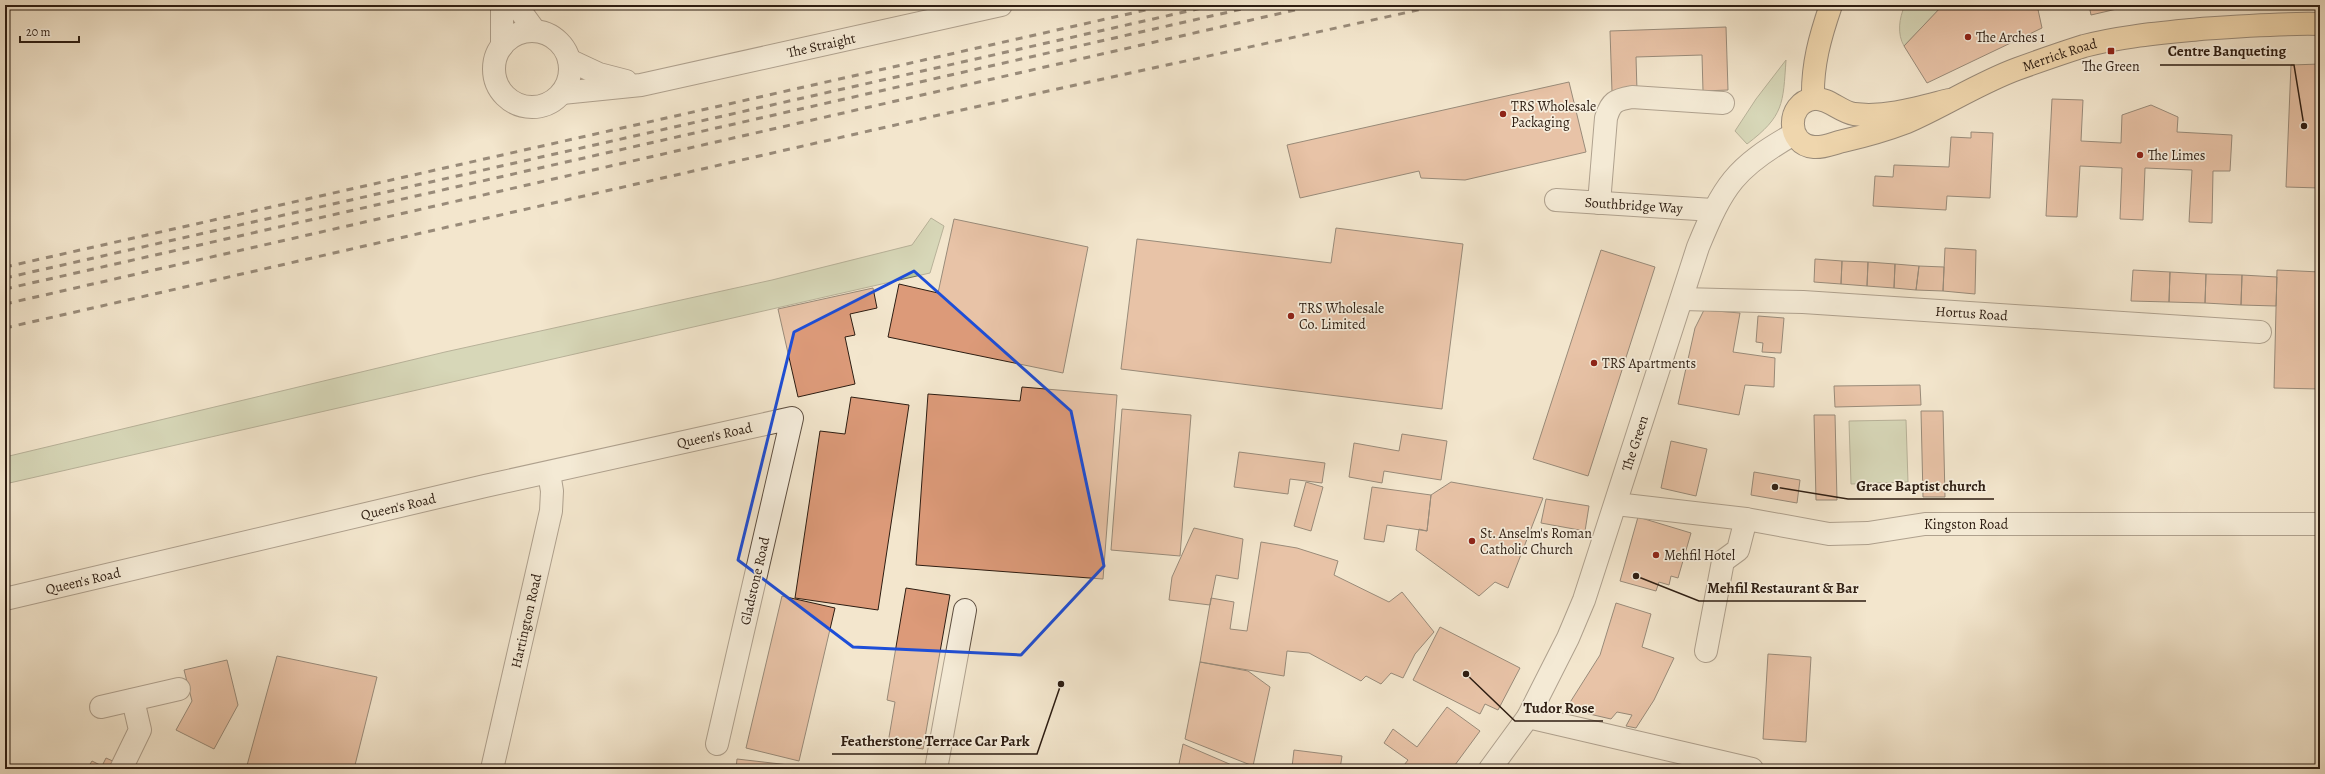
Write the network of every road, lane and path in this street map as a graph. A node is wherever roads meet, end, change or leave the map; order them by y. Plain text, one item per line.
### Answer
1 (502, 5) edge
2 (516, 5) edge
3 (1001, 5) edge
4 (1831, 5) edge
5 (2320, 24) edge
6 (536, 31) junction
7 (502, 46) junction
8 (569, 60) junction
9 (641, 85) junction
10 (562, 93) junction
11 (1813, 99) junction
12 (1949, 100) junction
13 (1723, 103) dead end
14 (1836, 107) junction
15 (1794, 134) junction
16 (1832, 143) junction
17 (1556, 200) dead end
18 (1599, 203) junction
19 (1713, 210) junction
20 (1682, 299) junction
21 (2260, 332) dead end
22 (792, 418) joint
23 (548, 473) junction
24 (1616, 504) junction
25 (1746, 519) junction
26 (2320, 524) edge
27 (5, 599) edge
28 (965, 610) dead end
29 (1706, 651) dead end
30 (179, 689) dead end
31 (133, 700) junction
32 (101, 707) dead end
33 (1528, 717) junction
34 (718, 744) dead end
35 (121, 769) edge
36 (492, 769) edge
37 (936, 769) edge
38 (1490, 769) edge
39 (1752, 769) edge

1 - 7 street
2 - 6 street
3 - 9 street, The Straight
4 - 11 main road
5 - 12 main road, Merrick Road
6 - 7 street
6 - 8 street
7 - 10 street
8 - 9 street, The Straight
8 - 10 street
9 - 10 street, The Straight
11 - 14 main road
11 - 15 main road
12 - 14 main road, Merrick Road
12 - 16 main road, Merrick Road
13 - 18 street
14 - 16 main road
15 - 16 main road
15 - 19 street, The Green
17 - 18 street, Southbridge Way
18 - 19 street, Southbridge Way
19 - 20 street, The Green
20 - 21 street, Hortus Road
20 - 24 street, The Green
22 - 23 street, Queen's Road
22 - 34 street, Gladstone Road
23 - 27 street, Queen's Road
23 - 36 street, Hartington Road
24 - 25 street, Kingston Road
24 - 33 street, The Green
25 - 26 street, Kingston Road
25 - 29 street
28 - 37 street
30 - 31 street
31 - 32 street
31 - 35 street
33 - 38 street, The Green
33 - 39 street

